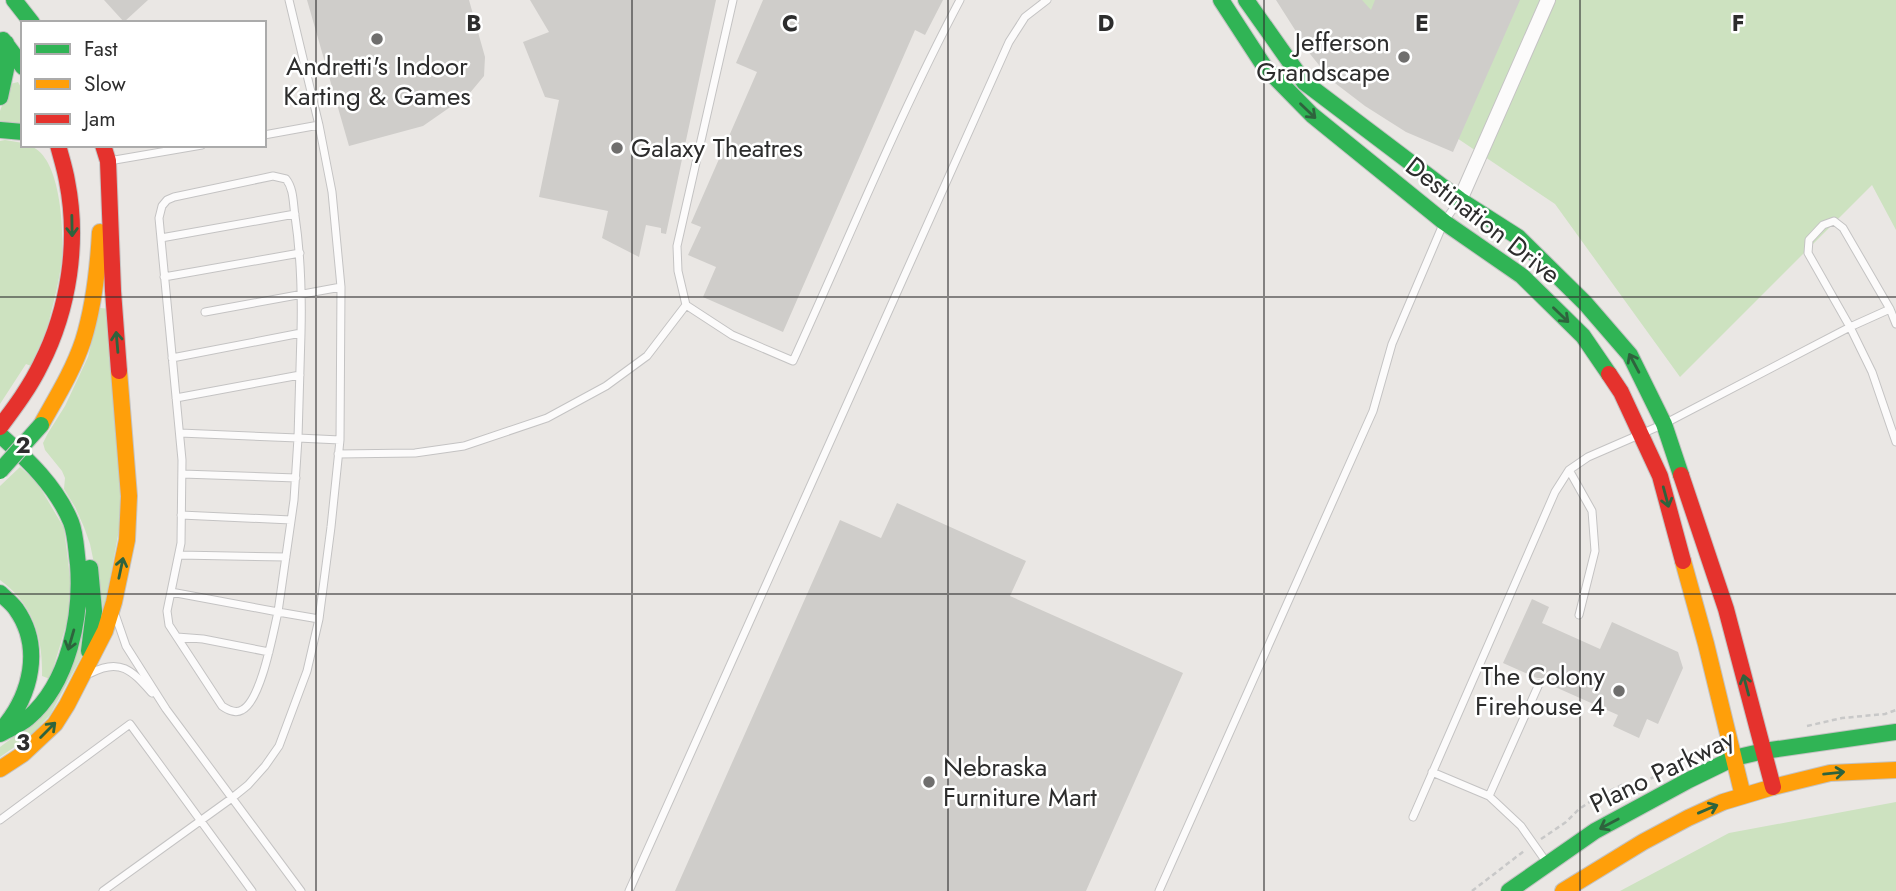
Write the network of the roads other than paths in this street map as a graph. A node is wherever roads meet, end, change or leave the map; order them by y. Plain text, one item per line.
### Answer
1 (14, 0) edge
2 (289, 0) edge
3 (733, 0) edge
4 (960, 0) edge
5 (1046, 0) edge
6 (1221, 0) edge
7 (1247, 0) edge
8 (1548, 0) edge
9 (30, 21) edge
10 (3, 39) edge
11 (21, 64) edge
12 (0, 97) edge
13 (319, 125) junction
14 (0, 130) edge
15 (21, 132) edge
16 (266, 135) edge
17 (90, 147) edge
18 (104, 147) edge
19 (190, 147) edge
20 (60, 152) edge
21 (108, 161) junction
22 (1460, 200) junction
23 (295, 214) junction
24 (1444, 222) junction
25 (161, 238) junction
26 (300, 253) junction
27 (164, 277) junction
28 (341, 287) junction
29 (302, 293) junction
30 (686, 305) junction
31 (1890, 309) junction
32 (205, 312) dead end
33 (1896, 324) edge
34 (1850, 327) junction
35 (301, 333) junction
36 (172, 358) junction
37 (300, 375) junction
38 (176, 398) junction
39 (1664, 424) junction
40 (0, 427) edge
41 (180, 433) junction
42 (1640, 434) junction
43 (0, 435) edge
44 (298, 438) junction
45 (340, 440) junction
46 (1896, 442) edge
47 (338, 454) junction
48 (1569, 470) junction
49 (0, 471) edge
50 (182, 474) junction
51 (296, 478) junction
52 (181, 514) junction
53 (291, 520) junction
54 (73, 524) junction
55 (179, 555) junction
56 (286, 557) junction
57 (171, 592) junction
58 (0, 593) edge
59 (114, 601) junction
60 (278, 612) junction
61 (1579, 615) dead end
62 (319, 619) junction
63 (177, 637) junction
64 (269, 652) junction
65 (82, 678) junction
66 (1539, 684) dead end
67 (166, 709) junction
68 (1896, 732) edge
69 (0, 733) edge
70 (1763, 751) junction
71 (1734, 758) junction
72 (0, 769) edge
73 (1896, 770) edge
74 (1432, 772) junction
75 (1773, 787) junction
76 (1489, 796) junction
77 (1743, 796) junction
78 (232, 797) junction
79 (1412, 817) dead end
80 (0, 820) edge
81 (200, 821) junction
82 (1548, 864) junction
83 (103, 891) edge
84 (252, 891) edge
85 (301, 891) edge
86 (629, 891) edge
87 (1159, 891) edge
88 (1509, 891) edge
89 (1563, 891) edge

1 - 9 street
2 - 13 lane
3 - 30 lane
4 - 30 lane
5 - 86 lane
6 -> 24 street, Destination Drive
7 - 22 street, Destination Drive
8 - 22 street
10 - 11 street
10 - 12 street
13 - 16 lane
13 - 28 lane
14 - 15 street
17 - 49 street, bridge
18 - 21 street
19 - 21 lane
20 -> 40 street
59 -> 21 street
22 - 24 lane
39 -> 22 street, Destination Drive
23 - 25 lane
23 - 25 lane
23 - 26 lane
24 -> 42 street, Destination Drive
24 - 87 lane
25 - 27 lane
26 - 27 lane
26 - 29 lane
27 - 36 lane
28 - 29 lane
28 - 45 lane
29 - 32 lane
29 - 35 lane
30 - 47 lane
31 - 33 lane
31 - 34 lane
31 - 34 lane
34 - 39 lane
34 - 46 lane
35 - 36 lane
35 - 37 lane
36 - 38 lane
37 - 38 lane
37 - 44 lane
38 - 41 lane
39 - 42 lane
70 -> 39 street, Destination Drive
41 - 44 lane
41 - 50 lane
42 - 48 lane
42 -> 71 street, Destination Drive
43 - 54 street
44 - 45 lane
44 - 51 lane
45 - 47 lane
47 - 62 lane
48 - 61 lane
48 - 74 lane
50 - 51 lane
50 - 52 lane
51 - 53 lane
52 - 53 lane
52 - 55 lane
53 - 56 lane
54 - 65 street
54 -> 69 street
55 - 56 lane
55 - 57 lane
56 - 60 lane
57 - 60 lane
57 - 63 lane
58 - 69 street
59 - 65 street
59 - 67 lane
60 - 62 lane
60 - 64 lane
62 - 78 lane
63 - 64 lane
63 - 64 lane
65 - 67 lane
72 -> 65 street
66 - 76 lane
67 - 78 lane
68 - 70 street, Plano Parkway
70 - 71 street, Plano Parkway
70 - 75 street, Destination Drive
71 - 77 street, Destination Drive
71 -> 82 street, Plano Parkway
75 -> 73 street, Plano Parkway
74 - 76 lane
74 - 79 lane
75 - 77 street, Plano Parkway
76 - 82 lane
89 -> 77 street, Plano Parkway
78 - 81 lane
78 - 85 lane
80 - 81 lane
81 - 83 lane
81 - 84 lane
82 - 88 street, Plano Parkway

